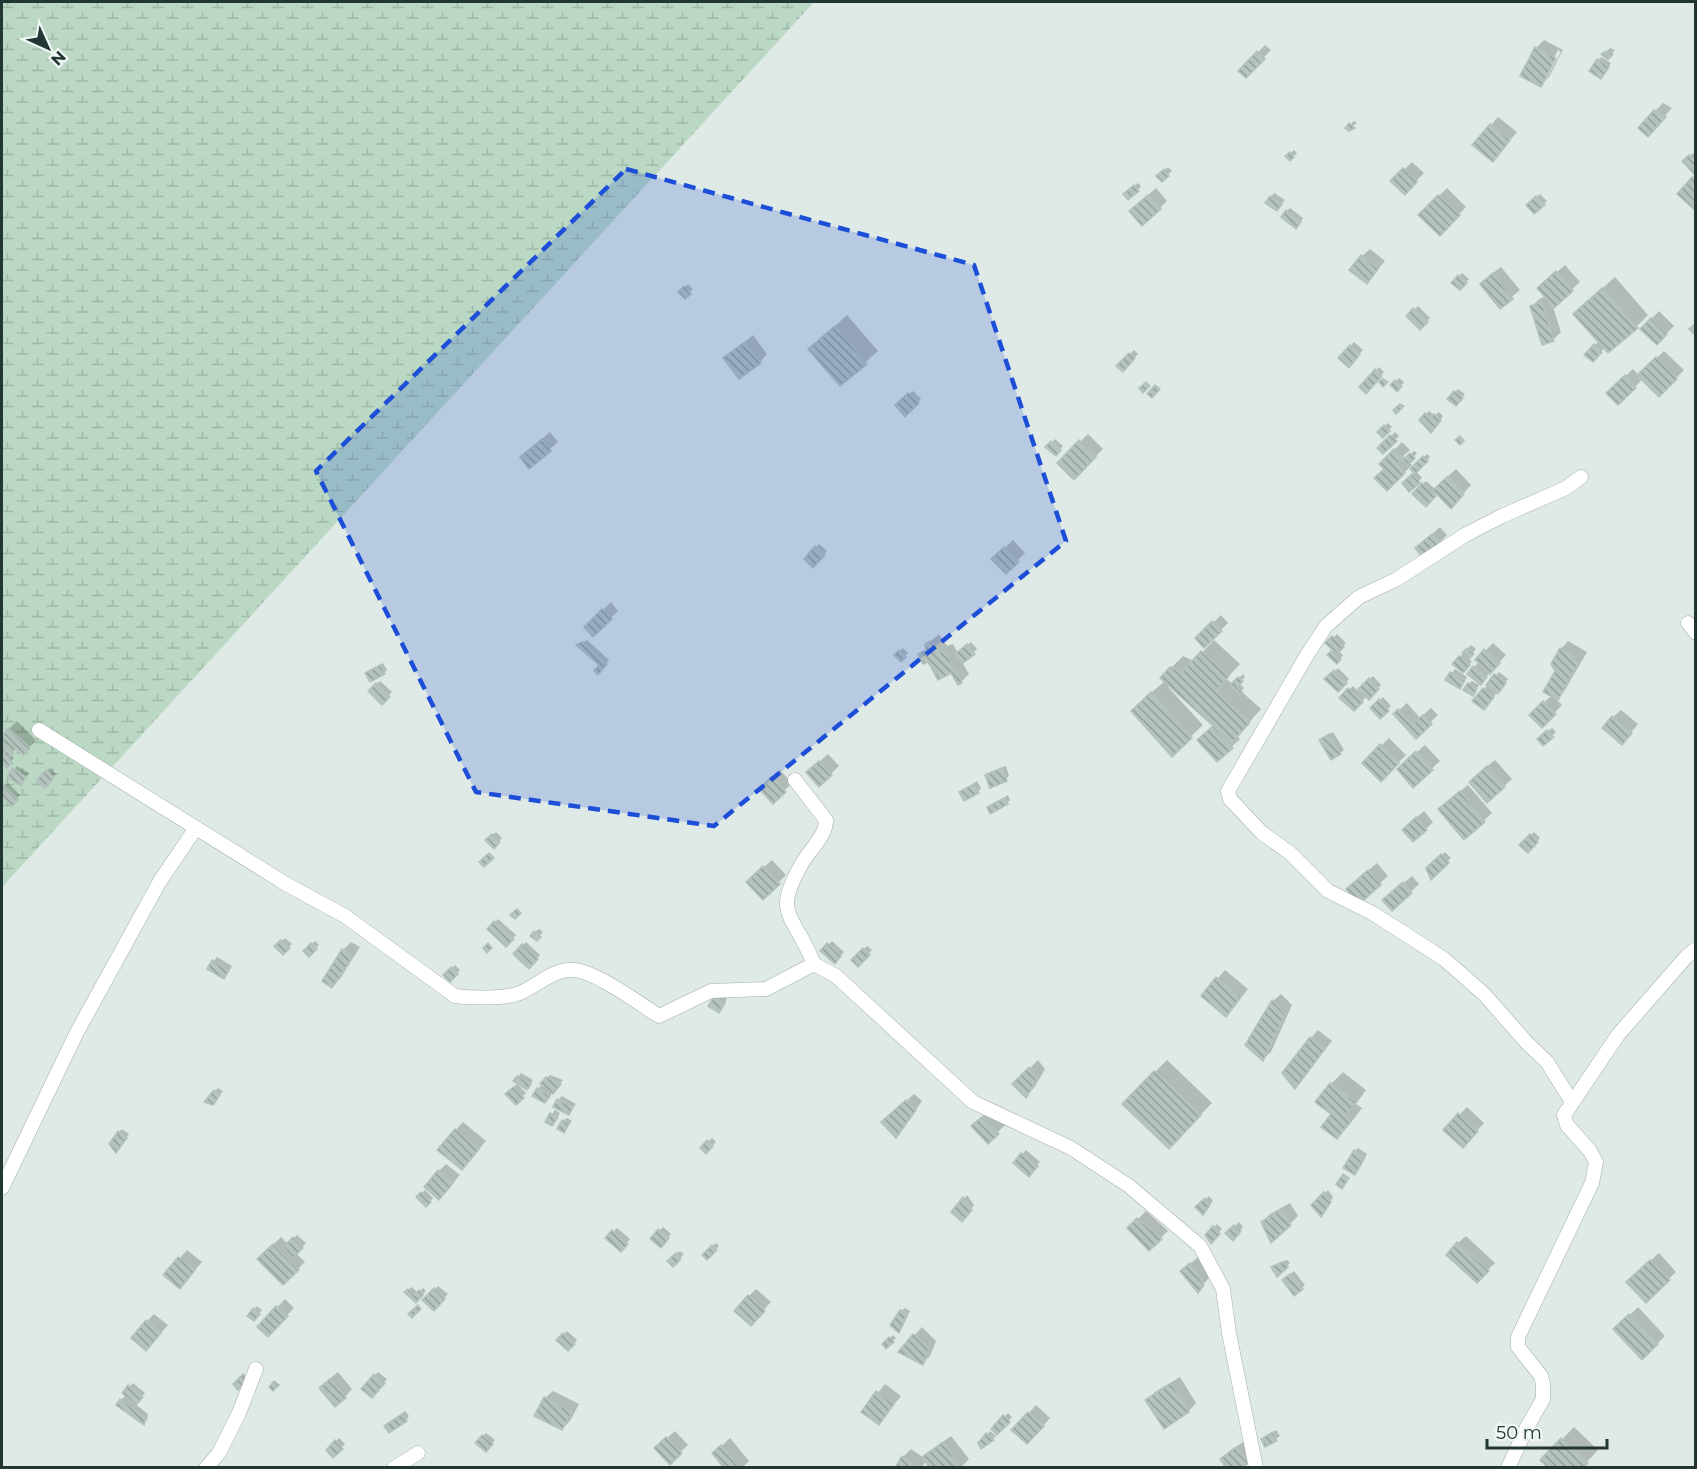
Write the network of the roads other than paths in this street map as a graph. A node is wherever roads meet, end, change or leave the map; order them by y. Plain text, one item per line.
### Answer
1 (1581, 477) dead end
2 (39, 730) dead end
3 (795, 780) dead end
4 (196, 828) junction
5 (1695, 949) edge
6 (814, 964) junction
7 (1572, 1102) junction
8 (2, 1188) edge
9 (256, 1369) dead end
10 (418, 1453) dead end
11 (206, 1467) edge
12 (394, 1467) edge
13 (1256, 1467) edge
14 (1508, 1467) edge

1 - 7 street
2 - 4 street
3 - 6 street
4 - 6 street
4 - 8 street
5 - 7 street
6 - 13 street
7 - 14 street
9 - 11 street
10 - 12 street

